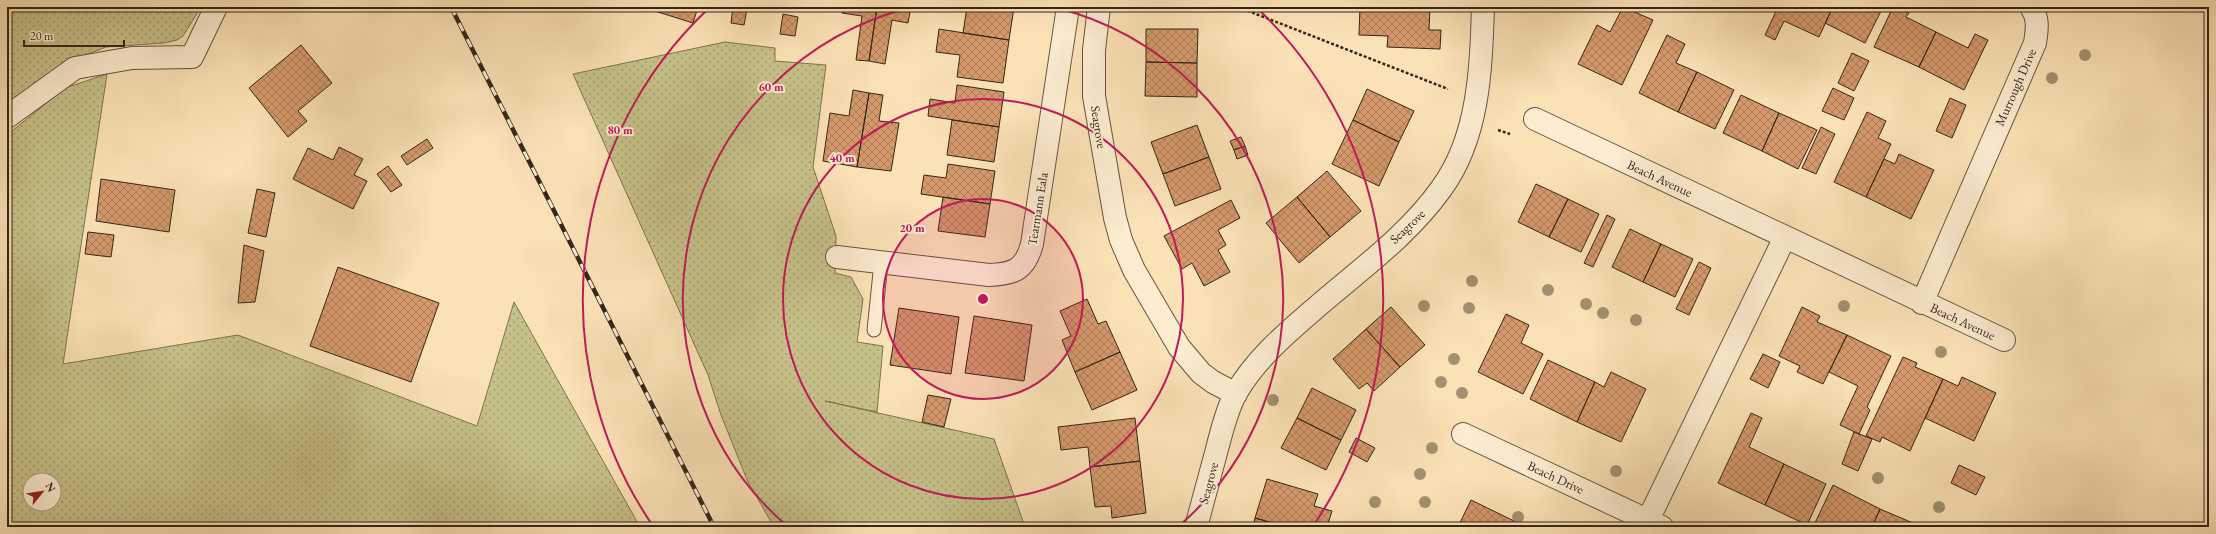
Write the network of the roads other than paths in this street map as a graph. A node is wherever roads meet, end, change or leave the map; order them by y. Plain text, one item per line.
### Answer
1 (216, 7) edge
2 (1068, 7) edge
3 (1098, 7) edge
4 (1483, 7) edge
5 (2031, 7) edge
6 (7, 117) edge
7 (1535, 119) dead end
8 (1981, 166) joint
9 (1785, 237) junction
10 (837, 257) dead end
11 (881, 263) junction
12 (1922, 303) junction
13 (874, 330) dead end
14 (2004, 340) dead end
15 (1236, 394) junction
16 (1463, 434) dead end
17 (1655, 523) edge
18 (1196, 527) edge

1 - 6 street
2 - 11 street, Tearmann Eala
3 - 15 street, Seagrove
4 - 15 street, Seagrove
5 - 8 street, Murrough Drive
7 - 9 street, Beach Avenue
8 - 12 street, Beach Avenue
9 - 12 street, Beach Avenue
9 - 17 street, Beach Drive
10 - 11 street, Tearmann Eala
11 - 13 lane
12 - 14 street, Beach Avenue
15 - 18 street, Seagrove
16 - 17 street, Beach Drive

